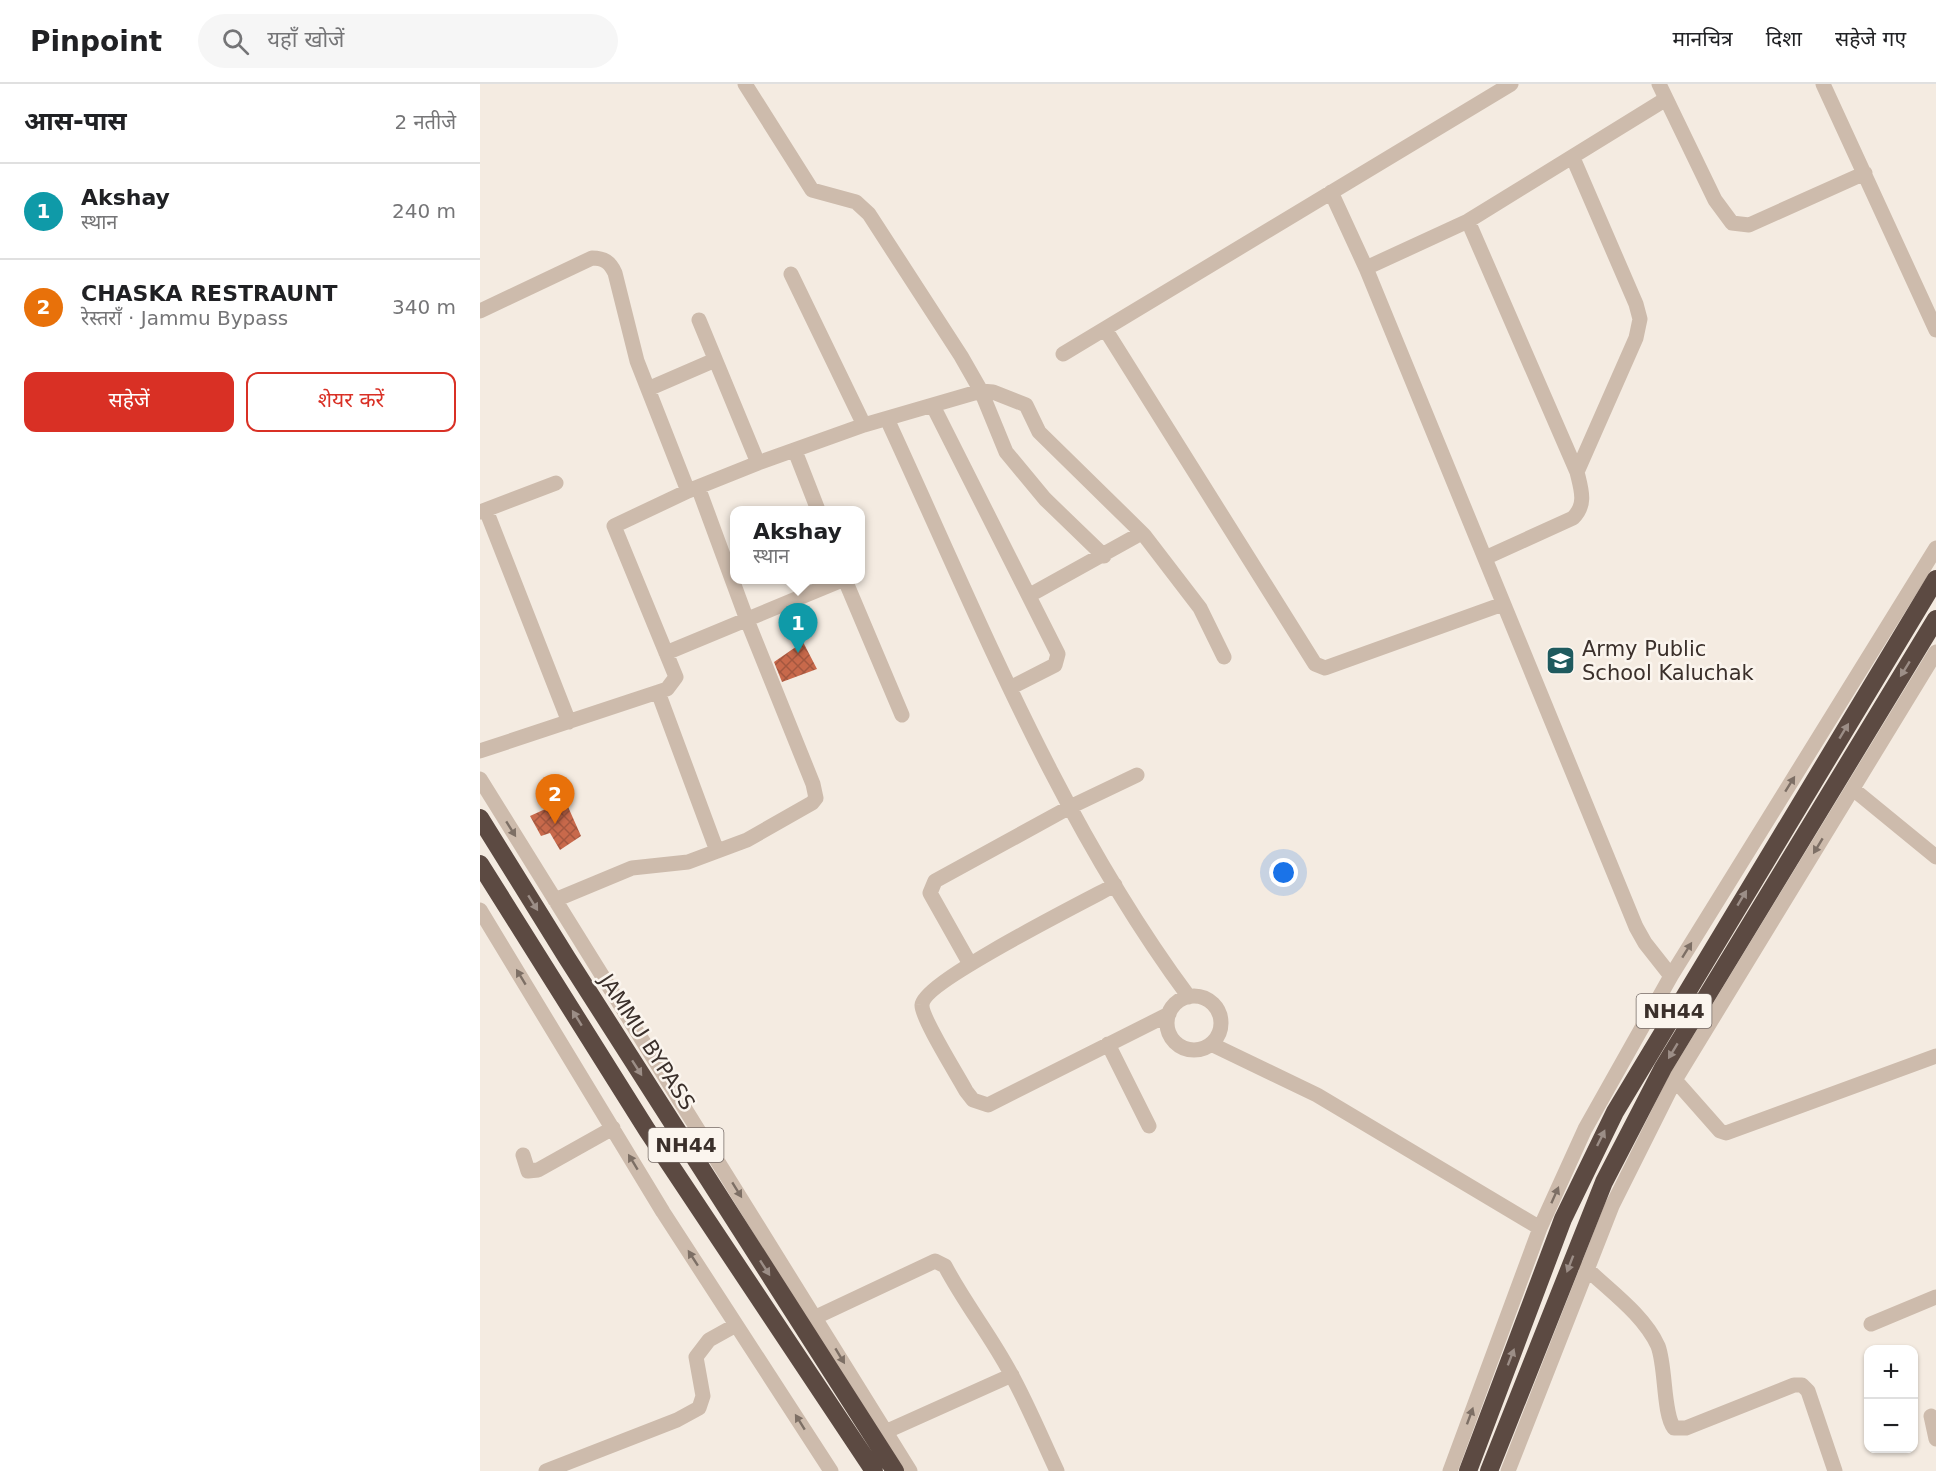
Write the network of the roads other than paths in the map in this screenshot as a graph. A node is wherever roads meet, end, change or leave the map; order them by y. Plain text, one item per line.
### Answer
1 (745, 84) edge
2 (1511, 84) edge
3 (1659, 84) edge
4 (1823, 84) edge
5 (1666, 99) junction
6 (1573, 159) junction
7 (1865, 173) junction
8 (1331, 192) junction
9 (1468, 221) junction
10 (1366, 268) junction
11 (790, 274) dead end
12 (480, 311) edge
13 (699, 320) dead end
14 (1105, 329) junction
15 (1936, 330) edge
16 (1063, 354) dead end
17 (715, 360) junction
18 (648, 389) junction
19 (981, 392) junction
20 (933, 406) junction
21 (887, 419) junction
22 (864, 425) junction
23 (795, 451) junction
24 (758, 463) junction
25 (1577, 471) junction
26 (556, 483) dead end
27 (693, 489) junction
28 (816, 506) edge
29 (483, 511) edge
30 (1144, 534) junction
31 (1936, 548) edge
32 (1104, 556) junction
33 (1485, 558) junction
34 (730, 579) edge
35 (1936, 579) edge
36 (732, 584) edge
37 (831, 584) edge
38 (845, 584) edge
39 (1030, 594) junction
40 (1503, 604) junction
41 (1936, 619) edge
42 (747, 620) junction
43 (1936, 652) edge
44 (666, 653) junction
45 (1224, 657) dead end
46 (1010, 688) junction
47 (658, 692) junction
48 (902, 715) dead end
49 (569, 722) junction
50 (480, 751) edge
51 (1137, 775) dead end
52 (480, 779) edge
53 (1853, 789) junction
54 (1070, 807) junction
55 (480, 818) edge
56 (717, 851) junction
57 (1936, 857) edge
58 (480, 864) edge
59 (1114, 885) junction
60 (555, 900) junction
61 (480, 910) edge
62 (970, 964) junction
63 (1671, 976) junction
64 (1189, 997) junction
65 (1169, 1014) junction
66 (1108, 1044) junction
67 (1211, 1044) junction
68 (1936, 1056) edge
69 (1675, 1080) junction
70 (1149, 1126) dead end
71 (612, 1128) junction
72 (523, 1155) dead end
73 (1540, 1228) junction
74 (1586, 1268) junction
75 (1936, 1298) edge
76 (816, 1317) junction
77 (1871, 1324) dead end
78 (736, 1325) junction
79 (1012, 1375) junction
80 (1931, 1416) dead end
81 (885, 1432) junction
82 (1936, 1438) edge
83 (546, 1471) edge
84 (831, 1471) edge
85 (874, 1471) edge
86 (895, 1471) edge
87 (910, 1471) edge
88 (1057, 1471) edge
89 (1450, 1471) edge
90 (1468, 1471) edge
91 (1489, 1471) edge
92 (1508, 1471) edge
93 (1835, 1471) edge

1 - 19 street
2 - 8 street
3 - 5 street
4 - 7 street
5 - 6 street
5 - 7 street
6 - 9 street
6 - 25 street
7 - 15 street
8 - 10 street
8 - 14 street
9 - 10 street
9 - 25 street
10 - 33 street
11 - 22 street
12 - 18 street
13 - 17 street
14 - 16 street
14 - 40 street
17 - 18 street
17 - 24 street
18 - 27 street
19 - 20 street
19 - 30 street
19 - 32 street
20 - 21 street
20 - 39 street
21 - 22 street
21 - 46 street
22 - 23 street
23 - 24 street
23 - 28 street
24 - 27 street
25 - 33 street
26 - 29 street
27 - 34 street
27 - 44 street
29 - 49 street
30 - 32 street
30 - 45 street
63 -> 31 street
32 - 39 street
33 - 40 street
90 -> 35 highway, NH44
36 - 42 street
37 - 42 street
38 - 48 street
39 - 46 street
40 - 63 street
41 -> 91 highway, NH44
42 - 44 street
42 - 56 street
43 - 53 street
44 - 47 street
46 - 54 street
47 - 49 street
47 - 56 street
49 - 50 street
51 - 54 street
52 -> 60 street
53 - 57 street
53 -> 69 street
54 - 59 street
54 - 62 street
55 -> 86 highway, JAMMU BYPASS / NH44
56 - 60 street
85 -> 58 highway, NH44
59 - 62 street
59 - 64 street
60 -> 76 street
71 -> 61 street
62 - 66 street
73 -> 63 street
64 - 65 street
64 - 67 street
65 - 66 street
65 - 67 street
66 - 70 street
67 - 73 street
68 - 69 street
69 - 74 street
71 - 72 street
78 -> 71 street
89 -> 73 street
74 - 92 street
74 - 93 street
75 - 77 street
76 - 79 street
76 -> 81 street
78 - 83 street
84 -> 78 street
79 - 81 street
79 - 88 street
80 - 82 street
81 - 87 street

